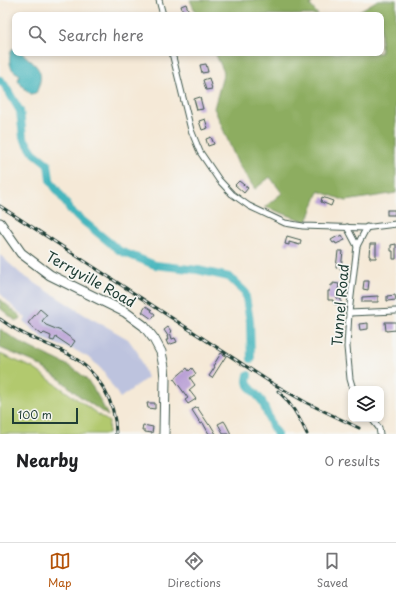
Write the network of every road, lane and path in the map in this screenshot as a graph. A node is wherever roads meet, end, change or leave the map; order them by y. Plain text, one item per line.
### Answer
1 (159, 0) edge
2 (162, 12) edge
3 (173, 56) edge
4 (0, 223) edge
5 (396, 224) edge
6 (347, 228) junction
7 (366, 228) junction
8 (357, 246) junction
9 (396, 311) edge
10 (349, 313) junction
11 (351, 386) edge
12 (374, 422) edge
13 (164, 434) edge
14 (380, 434) edge

1 - 2 street
3 - 6 street
4 - 13 highway, Terryville Road
5 - 7 street
6 - 7 street
6 - 8 street, Tunnel Road
7 - 8 street, Tunnel Road
8 - 10 street, Tunnel Road
9 - 10 street
10 - 11 street, Tunnel Road
12 - 14 street

